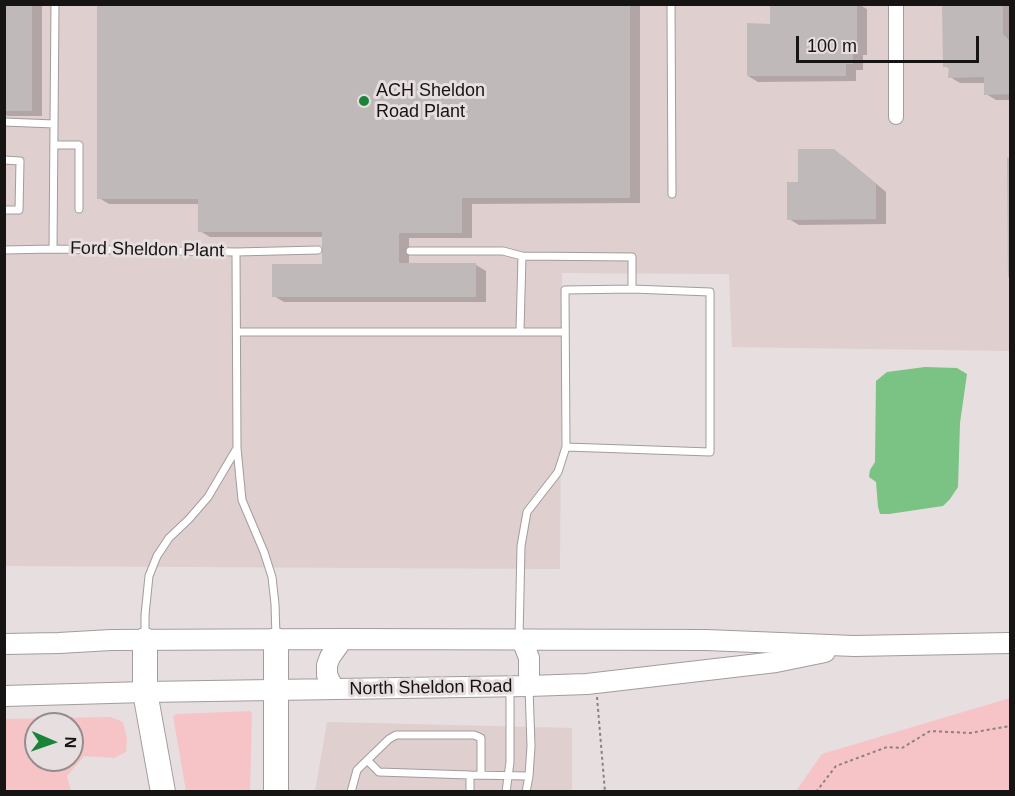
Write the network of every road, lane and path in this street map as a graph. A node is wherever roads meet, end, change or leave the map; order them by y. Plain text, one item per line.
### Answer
1 (55, 4) edge
2 (671, 4) edge
3 (896, 4) edge
4 (896, 117) dead end
5 (4, 122) edge
6 (54, 124) junction
7 (54, 145) junction
8 (4, 160) edge
9 (672, 194) dead end
10 (79, 209) dead end
11 (4, 210) edge
12 (52, 249) junction
13 (4, 250) edge
14 (318, 250) dead end
15 (410, 251) dead end
16 (236, 252) junction
17 (522, 256) junction
18 (632, 289) junction
19 (520, 331) junction
20 (237, 332) junction
21 (565, 332) junction
22 (566, 447) junction
23 (237, 448) junction
24 (344, 639) junction
25 (519, 639) junction
26 (145, 640) junction
27 (276, 640) junction
28 (1011, 643) edge
29 (4, 644) edge
30 (854, 646) junction
31 (596, 683) junction
32 (520, 686) junction
33 (334, 689) junction
34 (277, 690) junction
35 (145, 692) junction
36 (4, 696) edge
37 (1011, 726) edge
38 (367, 760) junction
39 (470, 775) junction
40 (481, 775) junction
41 (508, 776) junction
42 (529, 776) junction
43 (163, 792) edge
44 (276, 792) edge
45 (351, 792) edge
46 (470, 792) edge
47 (506, 792) edge
48 (526, 792) edge
49 (605, 792) edge
50 (816, 792) edge

1 - 6 lane
2 - 9 lane
3 - 4 street
5 - 6 lane
6 - 7 lane
7 - 10 lane
7 - 12 lane
8 - 11 lane
12 - 13 lane, Ford Sheldon Plant
12 - 16 lane, Ford Sheldon Plant
14 - 16 lane
15 - 17 lane
16 - 20 lane, Ford Sheldon Plant
17 - 18 lane
17 - 19 lane
18 - 21 lane
18 - 22 lane
19 - 20 lane
19 - 21 lane
20 - 23 lane, Ford Sheldon Plant
21 - 22 lane
22 - 25 lane
23 - 26 lane
23 - 27 lane, Ford Sheldon Plant
24 - 25 main road, North Sheldon Road
24 - 27 main road, North Sheldon Road
24 - 33 main road
25 - 30 main road, North Sheldon Road
25 - 32 main road
26 - 27 main road, North Sheldon Road
26 - 29 main road, North Sheldon Road
26 - 35 highway
27 - 34 highway
28 - 30 main road, North Sheldon Road
30 - 31 main road, North Sheldon Road
31 - 32 main road, North Sheldon Road
31 - 49 path
32 - 33 main road, North Sheldon Road
32 - 41 lane
32 - 42 lane
33 - 34 main road, North Sheldon Road
34 - 35 main road, North Sheldon Road
34 - 44 highway
35 - 36 main road, North Sheldon Road
35 - 43 highway
37 - 50 path
38 - 39 lane
38 - 40 lane
38 - 45 lane
39 - 40 lane
39 - 46 lane
40 - 41 lane
41 - 42 lane
41 - 47 lane
42 - 48 lane

